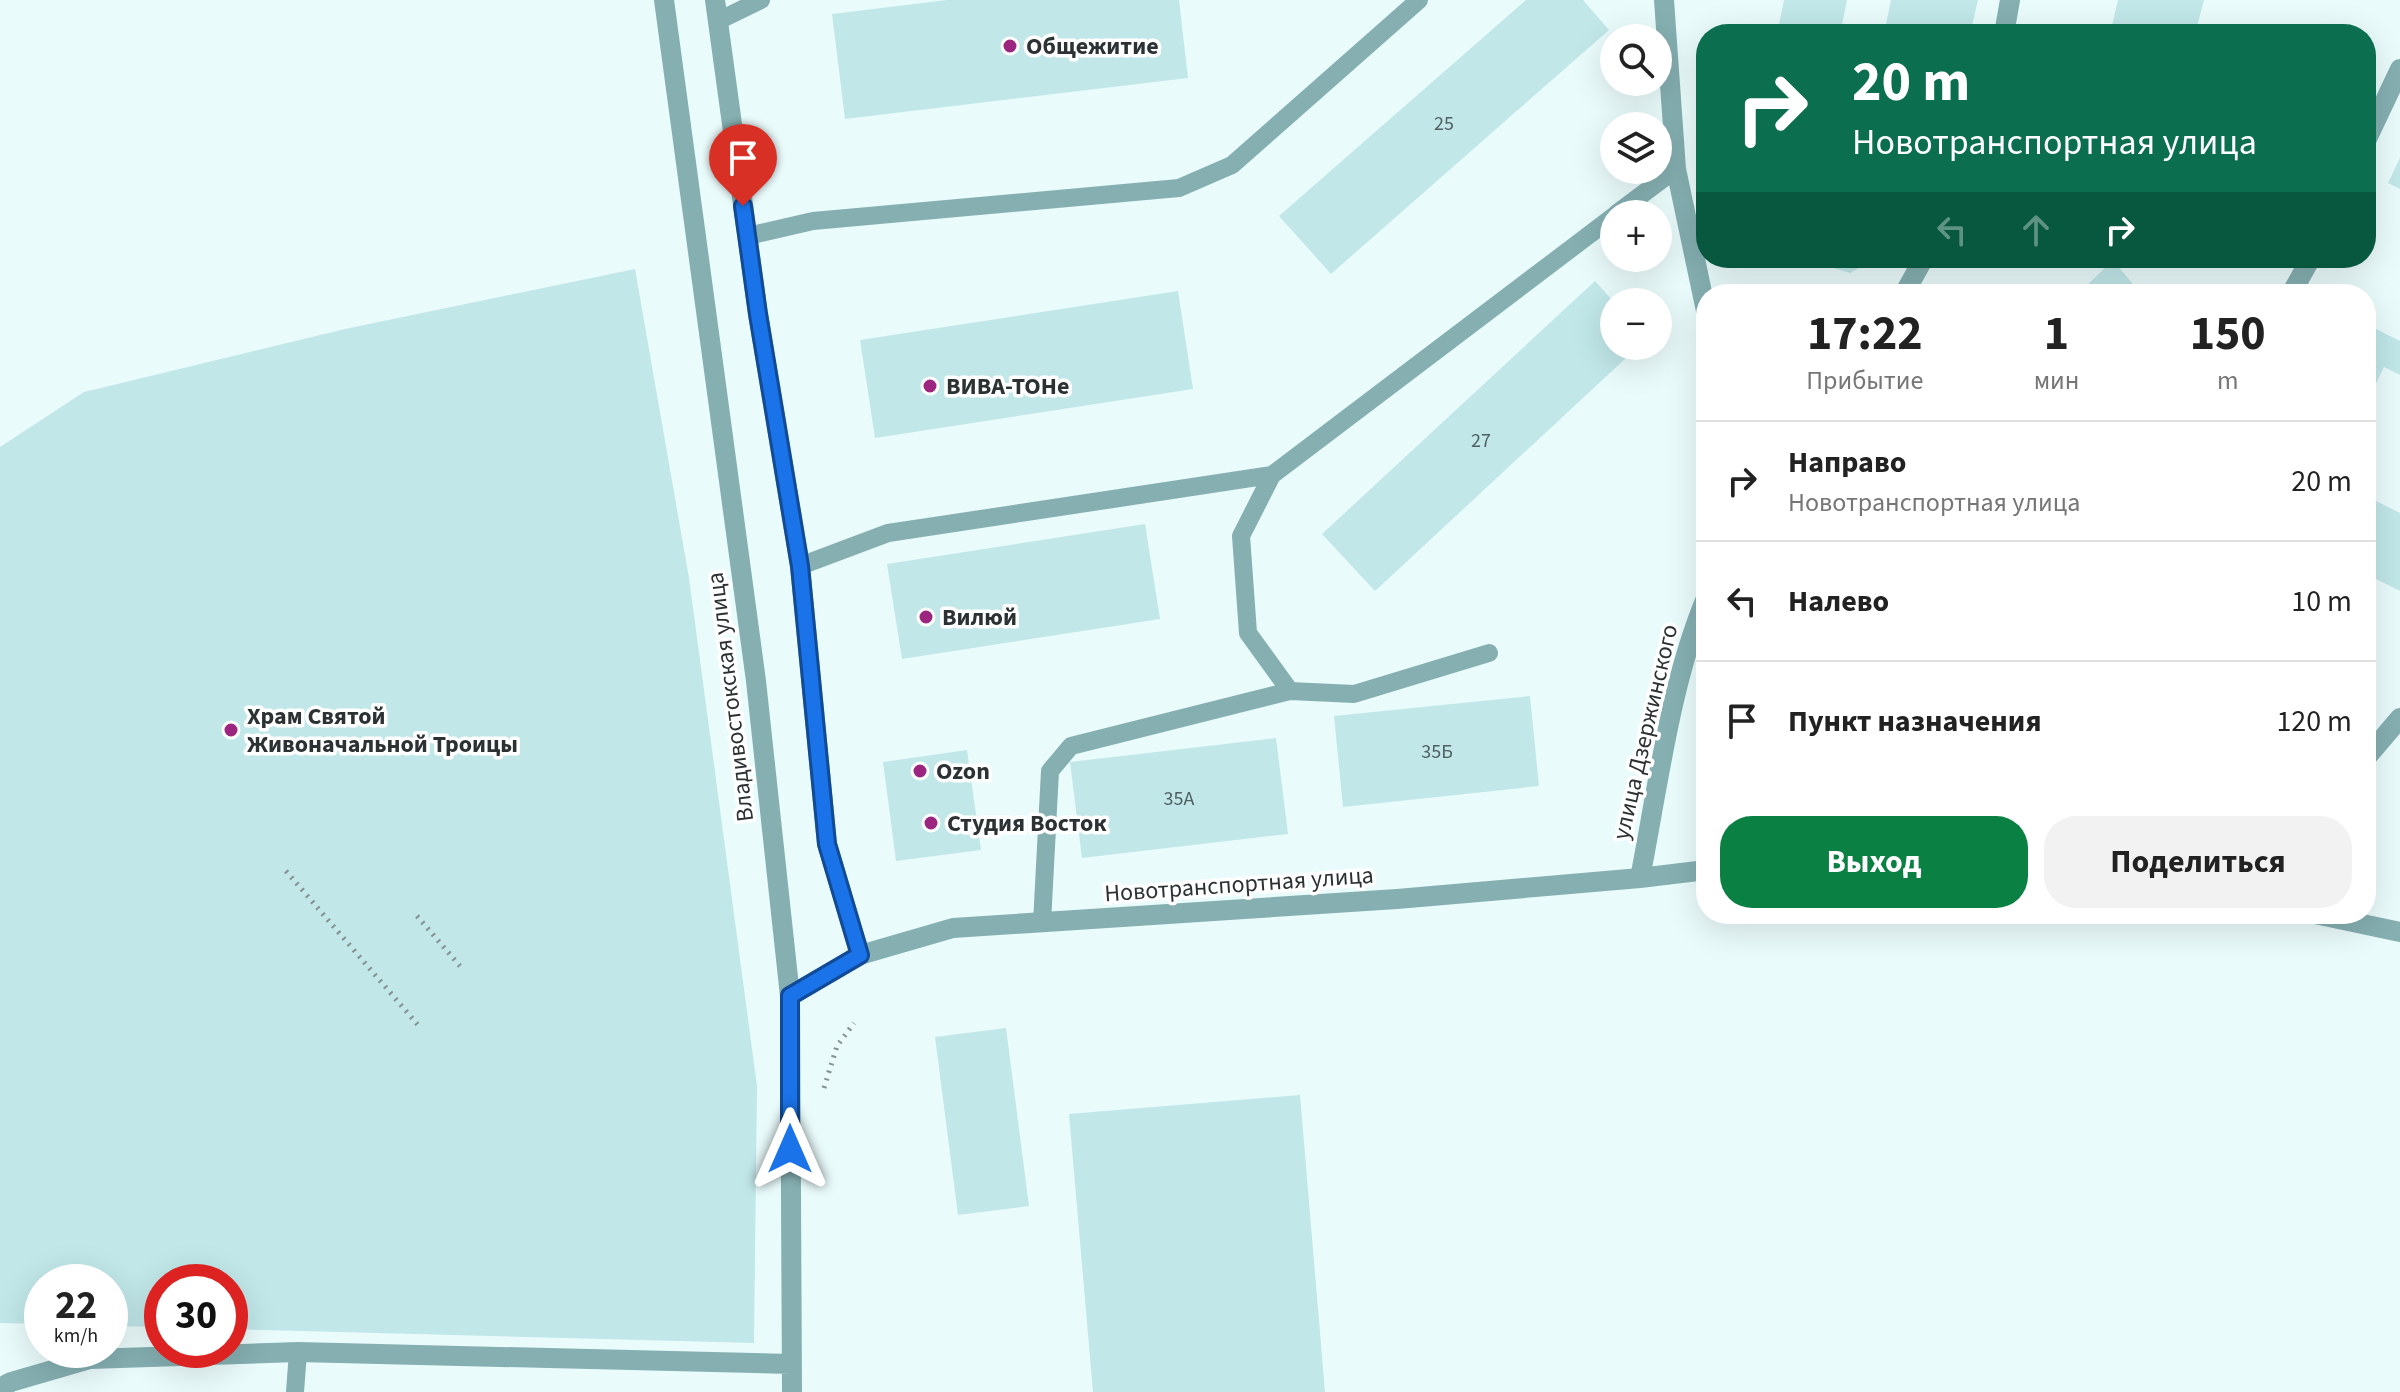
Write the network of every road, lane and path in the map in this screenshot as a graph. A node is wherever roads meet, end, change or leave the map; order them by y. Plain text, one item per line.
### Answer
1 (664, 0) edge
2 (761, 0) edge
3 (1419, 0) edge
4 (1664, 0) edge
5 (2010, 0) edge
6 (716, 10) edge
7 (2006, 24) edge
8 (2400, 69) edge
9 (2376, 120) edge
10 (1676, 169) junction
11 (1635, 200) edge
12 (1600, 226) edge
13 (748, 236) junction
14 (1696, 264) edge
15 (1272, 475) junction
16 (800, 566) junction
17 (1696, 623) edge
18 (1489, 653) dead end
19 (1290, 691) junction
20 (2400, 718) edge
21 (2376, 746) edge
22 (286, 871) dead end
23 (1696, 871) edge
24 (1640, 878) junction
25 (417, 916) dead end
26 (1042, 923) junction
27 (2362, 924) edge
28 (2400, 932) edge
29 (860, 955) junction
30 (460, 966) dead end
31 (790, 996) junction
32 (418, 1025) dead end
33 (298, 1352) junction
34 (791, 1364) junction
35 (0, 1388) edge
36 (295, 1392) edge
37 (792, 1392) edge

1 - 31 street, Владивостокская улица
2 - 6 lane
3 - 13 lane
4 - 10 street
5 - 7 street
6 - 13 street
8 - 9 street
10 - 11 lane
10 - 14 street
12 - 15 lane
13 - 16 street
15 - 16 lane
15 - 19 lane
16 - 29 street
17 - 24 street, улица Дзержинского
18 - 19 lane
19 - 26 lane
20 - 21 street
22 - 32 path
23 - 24 street, Новотранспортная улица
24 - 26 street, Новотранспортная улица
25 - 30 path
26 - 29 street, Новотранспортная улица
27 - 28 street
29 - 31 street, Новотранспортная улица
31 - 34 street, Владивостокская улица
33 - 34 street
33 - 35 street
33 - 36 lane
34 - 37 street, Владивостокская улица

